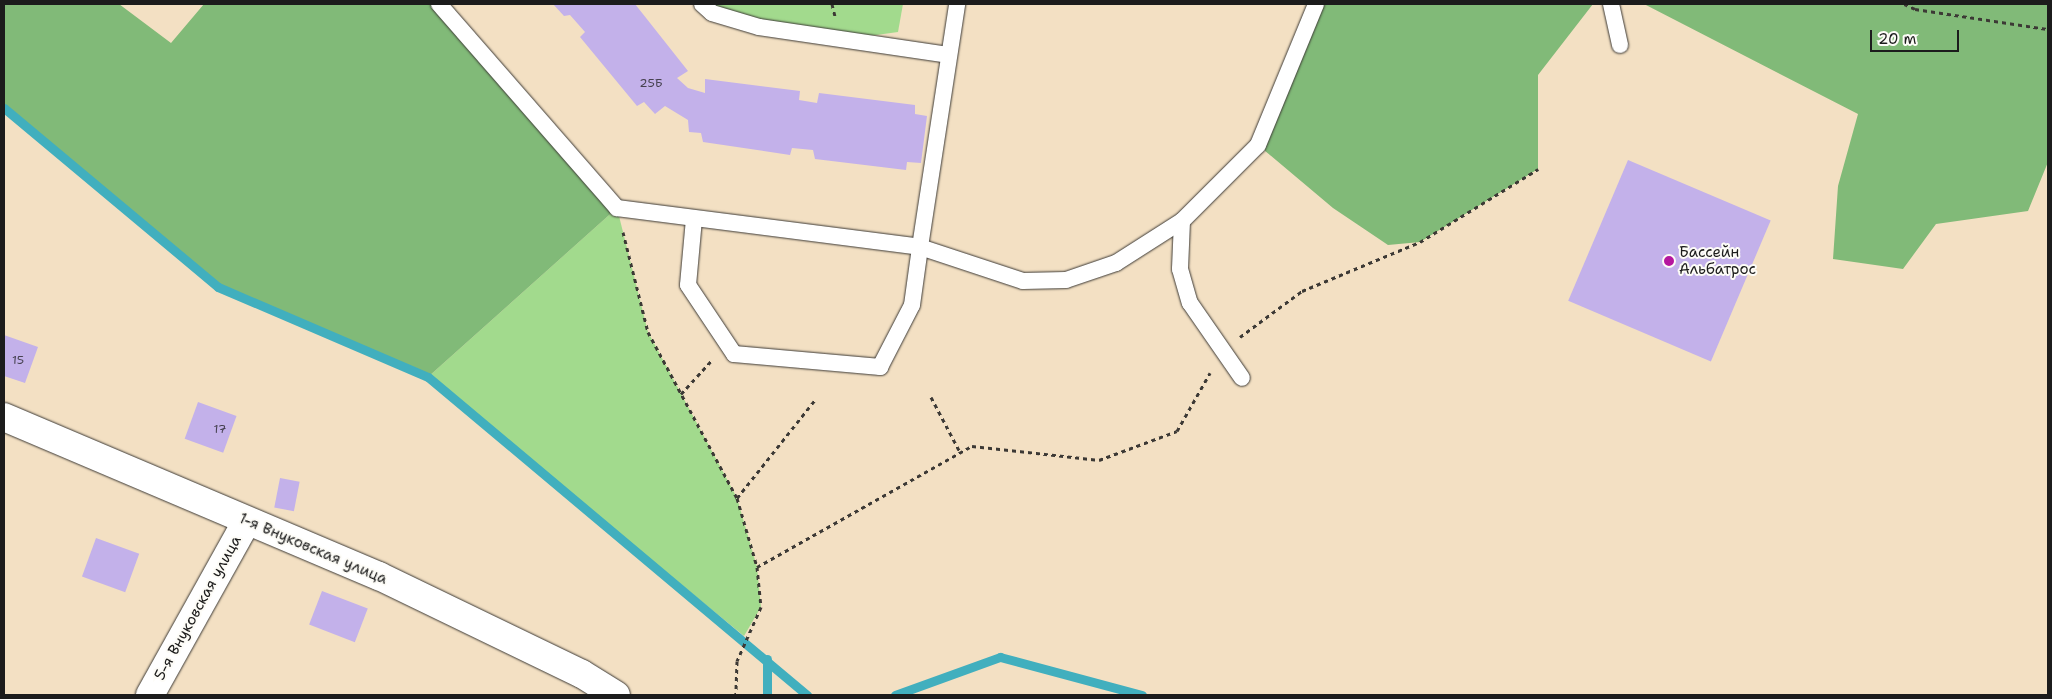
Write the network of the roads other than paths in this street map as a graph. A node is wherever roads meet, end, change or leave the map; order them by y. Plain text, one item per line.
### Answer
1 (440, 4) edge
2 (702, 4) edge
3 (957, 4) edge
4 (1316, 4) edge
5 (1611, 4) edge
6 (1620, 45) dead end
7 (948, 55) junction
8 (694, 219) junction
9 (1182, 221) junction
10 (920, 247) junction
11 (1242, 378) dead end
12 (4, 417) edge
13 (247, 521) junction
14 (150, 695) edge
15 (616, 695) edge

1 - 8 lane
2 - 7 lane
3 - 7 lane
4 - 9 lane
5 - 6 lane
7 - 10 lane
8 - 10 lane
8 - 10 lane
9 - 10 lane
9 - 11 lane
12 - 13 street, 1-я Внуковская улица
13 - 14 street, 5-я Внуковская улица
13 - 15 street, 1-я Внуковская улица

